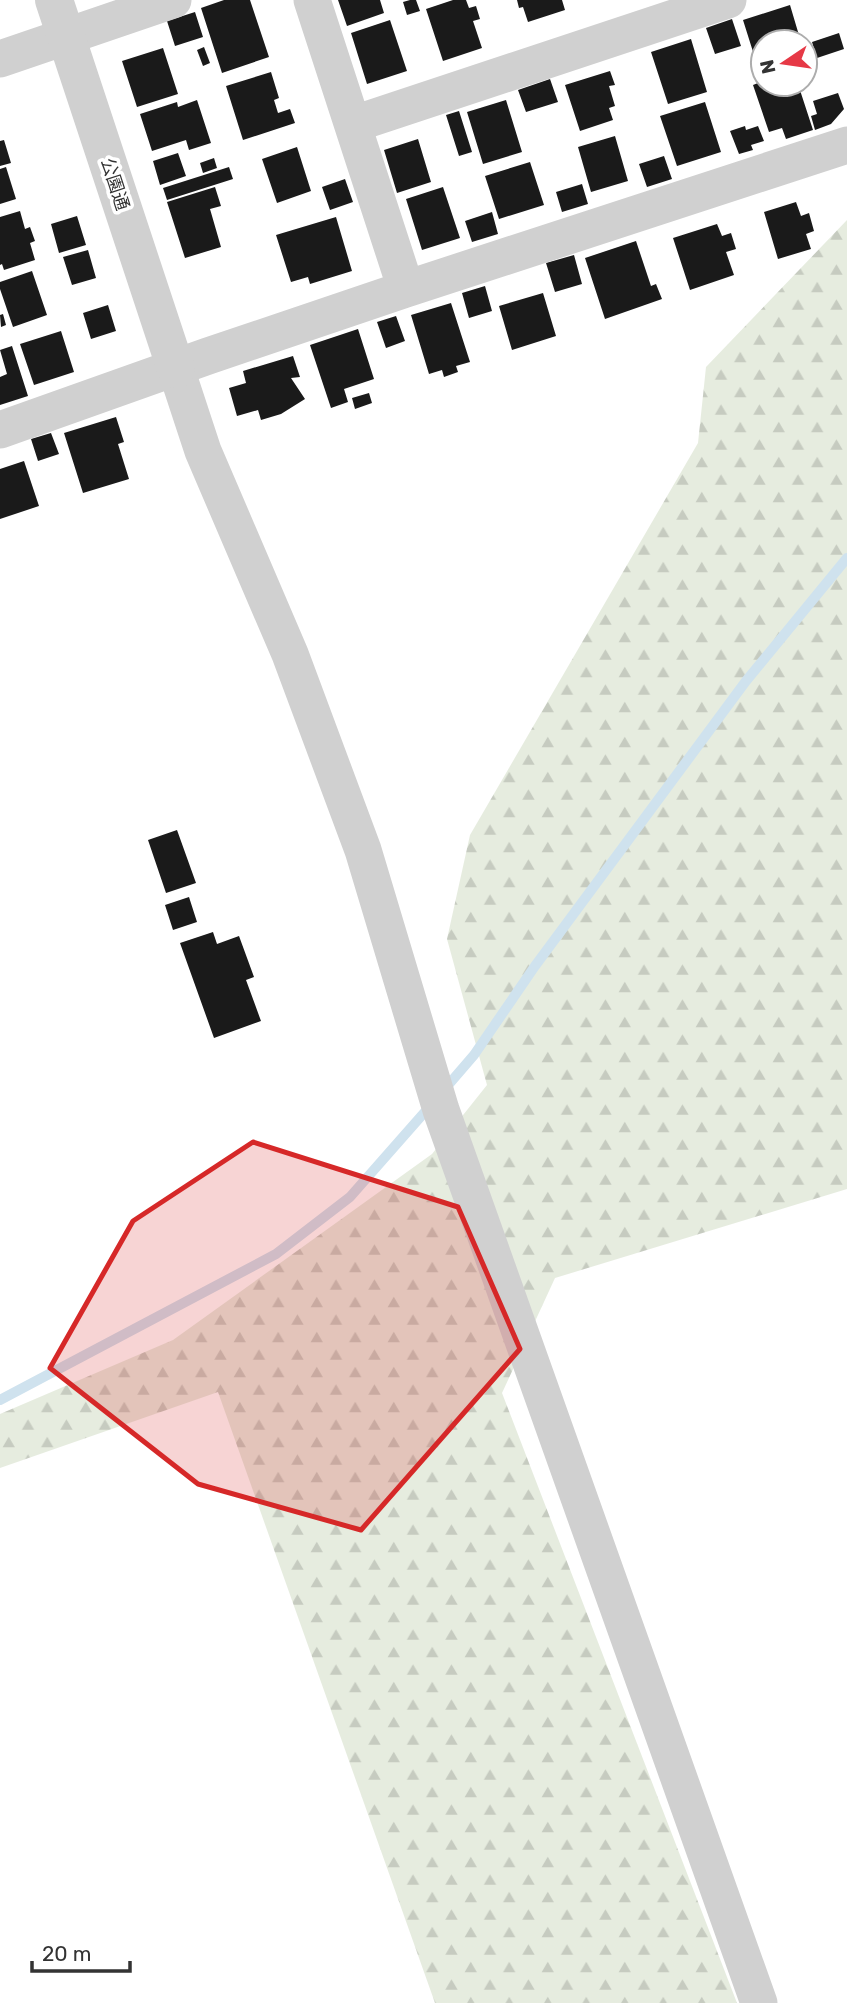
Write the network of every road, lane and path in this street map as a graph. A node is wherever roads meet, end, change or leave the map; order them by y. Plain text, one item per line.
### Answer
1 (54, 0) edge
2 (173, 0) edge
3 (312, 0) edge
4 (728, 0) edge
5 (66, 36) junction
6 (0, 59) edge
7 (354, 124) junction
8 (847, 145) edge
9 (407, 289) junction
10 (176, 369) junction
11 (0, 430) edge
12 (759, 2003) edge

1 - 5 street, 公園通
2 - 5 street
3 - 7 street
4 - 7 street
5 - 6 street
5 - 10 street, 公園通
7 - 9 street
8 - 9 street
9 - 10 street
10 - 11 street
10 - 12 street

